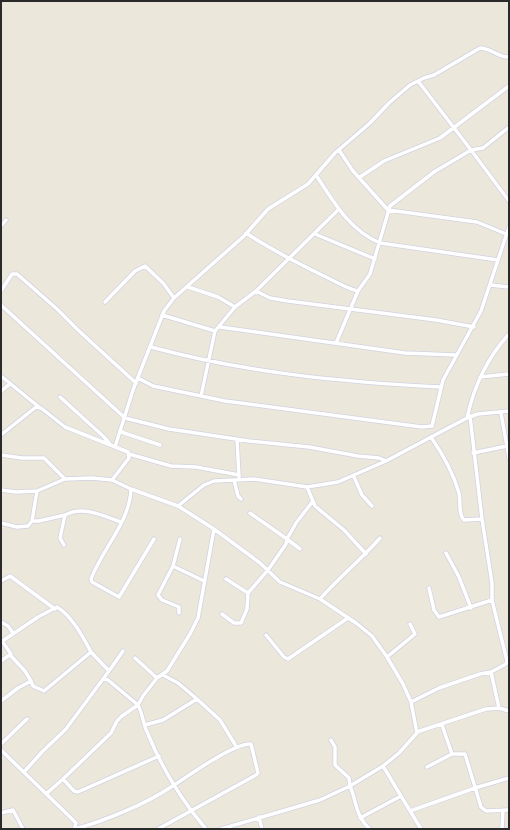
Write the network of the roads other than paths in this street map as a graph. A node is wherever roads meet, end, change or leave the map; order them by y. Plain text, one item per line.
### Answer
1 (509, 57) edge
2 (418, 81) junction
3 (509, 86) edge
4 (453, 127) junction
5 (509, 127) edge
6 (339, 150) junction
7 (471, 150) junction
8 (316, 175) junction
9 (360, 177) junction
10 (509, 201) edge
11 (339, 210) junction
12 (388, 210) junction
13 (6, 220) dead end
14 (1, 226) edge
15 (509, 228) edge
16 (246, 233) junction
17 (315, 234) junction
18 (506, 234) junction
19 (380, 243) junction
20 (375, 258) junction
21 (290, 259) junction
22 (498, 260) junction
23 (490, 285) junction
24 (188, 287) junction
25 (509, 287) edge
26 (1, 291) edge
27 (358, 291) junction
28 (256, 292) junction
29 (174, 298) junction
30 (105, 302) dead end
31 (1, 305) edge
32 (235, 307) junction
33 (350, 310) junction
34 (162, 315) junction
35 (220, 327) junction
36 (474, 327) junction
37 (216, 331) junction
38 (509, 334) edge
39 (336, 343) junction
40 (151, 347) junction
41 (456, 355) junction
42 (209, 362) junction
43 (509, 374) edge
44 (1, 376) edge
45 (480, 377) junction
46 (138, 378) junction
47 (136, 383) junction
48 (10, 384) junction
49 (440, 387) junction
50 (1, 391) edge
51 (201, 396) junction
52 (60, 397) dead end
53 (39, 407) junction
54 (509, 411) edge
55 (501, 413) junction
56 (468, 417) junction
57 (125, 418) junction
58 (432, 426) junction
59 (121, 432) junction
60 (1, 434) edge
61 (436, 435) junction
62 (431, 437) junction
63 (237, 439) junction
64 (110, 445) junction
65 (160, 445) dead end
66 (507, 446) junction
67 (115, 447) junction
68 (473, 453) junction
69 (129, 454) junction
70 (1, 455) edge
71 (509, 458) edge
72 (386, 461) junction
73 (354, 477) junction
74 (239, 478) junction
75 (65, 479) junction
76 (112, 480) junction
77 (234, 480) junction
78 (307, 487) junction
79 (131, 489) junction
80 (1, 490) edge
81 (38, 491) junction
82 (241, 499) dead end
83 (313, 501) junction
84 (178, 506) junction
85 (372, 506) dead end
86 (250, 513) dead end
87 (65, 515) junction
88 (482, 519) junction
89 (32, 521) junction
90 (120, 522) junction
91 (1, 523) edge
92 (214, 529) junction
93 (380, 538) dead end
94 (154, 539) dead end
95 (180, 539) dead end
96 (287, 539) junction
97 (64, 545) dead end
98 (300, 548) dead end
99 (446, 553) dead end
100 (366, 554) junction
101 (173, 566) junction
102 (268, 570) junction
103 (226, 579) dead end
104 (1, 581) edge
105 (204, 581) junction
106 (429, 588) dead end
107 (248, 593) junction
108 (320, 599) junction
109 (492, 600) junction
110 (55, 608) junction
111 (471, 608) junction
112 (179, 613) dead end
113 (222, 614) dead end
114 (348, 618) junction
115 (1, 622) edge
116 (410, 624) dead end
117 (13, 633) junction
118 (266, 635) dead end
119 (2, 642) edge
120 (123, 651) dead end
121 (91, 652) junction
122 (10, 655) junction
123 (387, 657) junction
124 (135, 658) dead end
125 (1, 661) edge
126 (109, 671) junction
127 (491, 672) junction
128 (163, 675) junction
129 (157, 678) junction
130 (103, 680) junction
131 (31, 681) junction
132 (197, 699) junction
133 (1, 701) edge
134 (411, 702) junction
135 (138, 705) junction
136 (499, 708) junction
137 (509, 711) edge
138 (27, 719) dead end
139 (145, 725) junction
140 (442, 725) junction
141 (417, 732) junction
142 (332, 740) dead end
143 (1, 744) edge
144 (236, 746) junction
145 (1, 750) edge
146 (452, 754) junction
147 (159, 756) junction
148 (383, 766) junction
149 (427, 768) dead end
150 (24, 772) junction
151 (509, 778) edge
152 (63, 779) junction
153 (174, 785) junction
154 (350, 786) junction
155 (475, 788) junction
156 (46, 794) junction
157 (401, 796) junction
158 (503, 810) junction
159 (509, 810) edge
160 (410, 811) junction
161 (191, 812) junction
162 (1, 814) edge
163 (259, 818) junction
164 (360, 818) junction
165 (23, 829) edge
166 (75, 829) edge
167 (158, 829) edge
168 (206, 829) edge
169 (221, 829) edge
170 (262, 829) edge
171 (370, 829) edge
172 (421, 829) edge
173 (502, 829) edge

1 - 2 street
2 - 4 street
2 - 6 street
3 - 4 street
4 - 7 street
4 - 9 street
5 - 7 street
6 - 8 street
6 - 9 street
7 - 10 street
7 - 12 street
8 - 11 street
8 - 16 street
9 - 12 street
11 - 17 street
11 - 19 street
12 - 18 street
12 - 19 street
13 - 14 street
15 - 18 street
16 - 21 street
16 - 24 street
17 - 20 street
17 - 21 street
18 - 22 street
19 - 20 street
19 - 22 street
20 - 27 street
21 - 27 street
21 - 28 street
22 - 23 street
23 - 25 street
23 - 36 street
24 - 29 street
24 - 32 street
26 - 47 street
27 - 33 street
28 - 32 street
28 - 33 street
29 - 30 street
29 - 34 street
31 - 57 street
32 - 35 street
33 - 36 street
33 - 39 street
34 - 37 street
34 - 40 street
35 - 37 street
35 - 39 street
36 - 41 street
37 - 42 street
38 - 45 street
39 - 41 street
40 - 42 street
40 - 46 street
41 - 49 street
42 - 49 street
42 - 51 street
43 - 45 street
44 - 48 street
45 - 56 street
46 - 47 street
46 - 51 street
47 - 57 street
48 - 50 street
48 - 53 street
49 - 58 street
51 - 58 street
52 - 64 street
53 - 60 street
53 - 64 street
54 - 55 street
55 - 56 street
55 - 66 street
56 - 61 street
56 - 68 street
57 - 59 street
57 - 63 street
58 - 61 street
59 - 65 street
59 - 67 street
61 - 62 street
62 - 72 street
62 - 88 street
63 - 72 street
63 - 74 street
64 - 67 street
66 - 68 street
66 - 71 street
67 - 69 street
68 - 88 street
69 - 74 street
69 - 76 street
70 - 75 street
72 - 73 street
73 - 78 street
73 - 85 street
74 - 77 street
74 - 78 street
75 - 76 street
75 - 81 street
76 - 79 street
77 - 82 street
77 - 84 street
78 - 83 street
79 - 84 street
79 - 90 street
80 - 81 street
81 - 89 street
83 - 96 street
83 - 100 street
84 - 92 street
86 - 96 street
87 - 89 street
87 - 90 street
87 - 97 street
88 - 109 street
89 - 91 street
90 - 94 street
92 - 102 street
92 - 105 street
93 - 100 street
95 - 101 street
96 - 98 street
96 - 102 street
99 - 111 street
100 - 108 street
101 - 105 street
101 - 112 street
102 - 107 street
102 - 108 street
103 - 107 street
104 - 110 street
105 - 128 street
106 - 111 street
107 - 113 street
108 - 114 street
109 - 111 street
109 - 127 street
110 - 117 street
110 - 121 street
114 - 118 street
114 - 123 street
115 - 117 street
116 - 123 street
117 - 119 street
119 - 122 street
120 - 126 street
121 - 126 street
121 - 131 street
122 - 125 street
122 - 131 street
123 - 134 street
124 - 129 street
126 - 130 street
127 - 134 street
127 - 136 street
128 - 129 street
128 - 132 street
129 - 135 street
130 - 135 street
130 - 150 street
131 - 133 street
132 - 139 street
132 - 144 street
134 - 141 street
135 - 139 street
135 - 152 street
136 - 137 street
136 - 140 street
138 - 143 street
139 - 147 street
140 - 141 street
140 - 146 street
141 - 148 street
142 - 154 street
144 - 153 street
144 - 161 street
145 - 150 street
146 - 149 street
146 - 155 street
147 - 152 street
147 - 153 street
148 - 154 street
148 - 157 street
150 - 156 street
151 - 155 street
152 - 156 street
153 - 161 street
153 - 166 street
154 - 163 street
154 - 164 street
155 - 158 street
155 - 160 street
156 - 166 street
157 - 160 street
157 - 164 street
158 - 159 street
158 - 173 street
160 - 172 street
161 - 167 street
161 - 168 street
162 - 165 street
163 - 169 street
163 - 170 street
164 - 171 street

